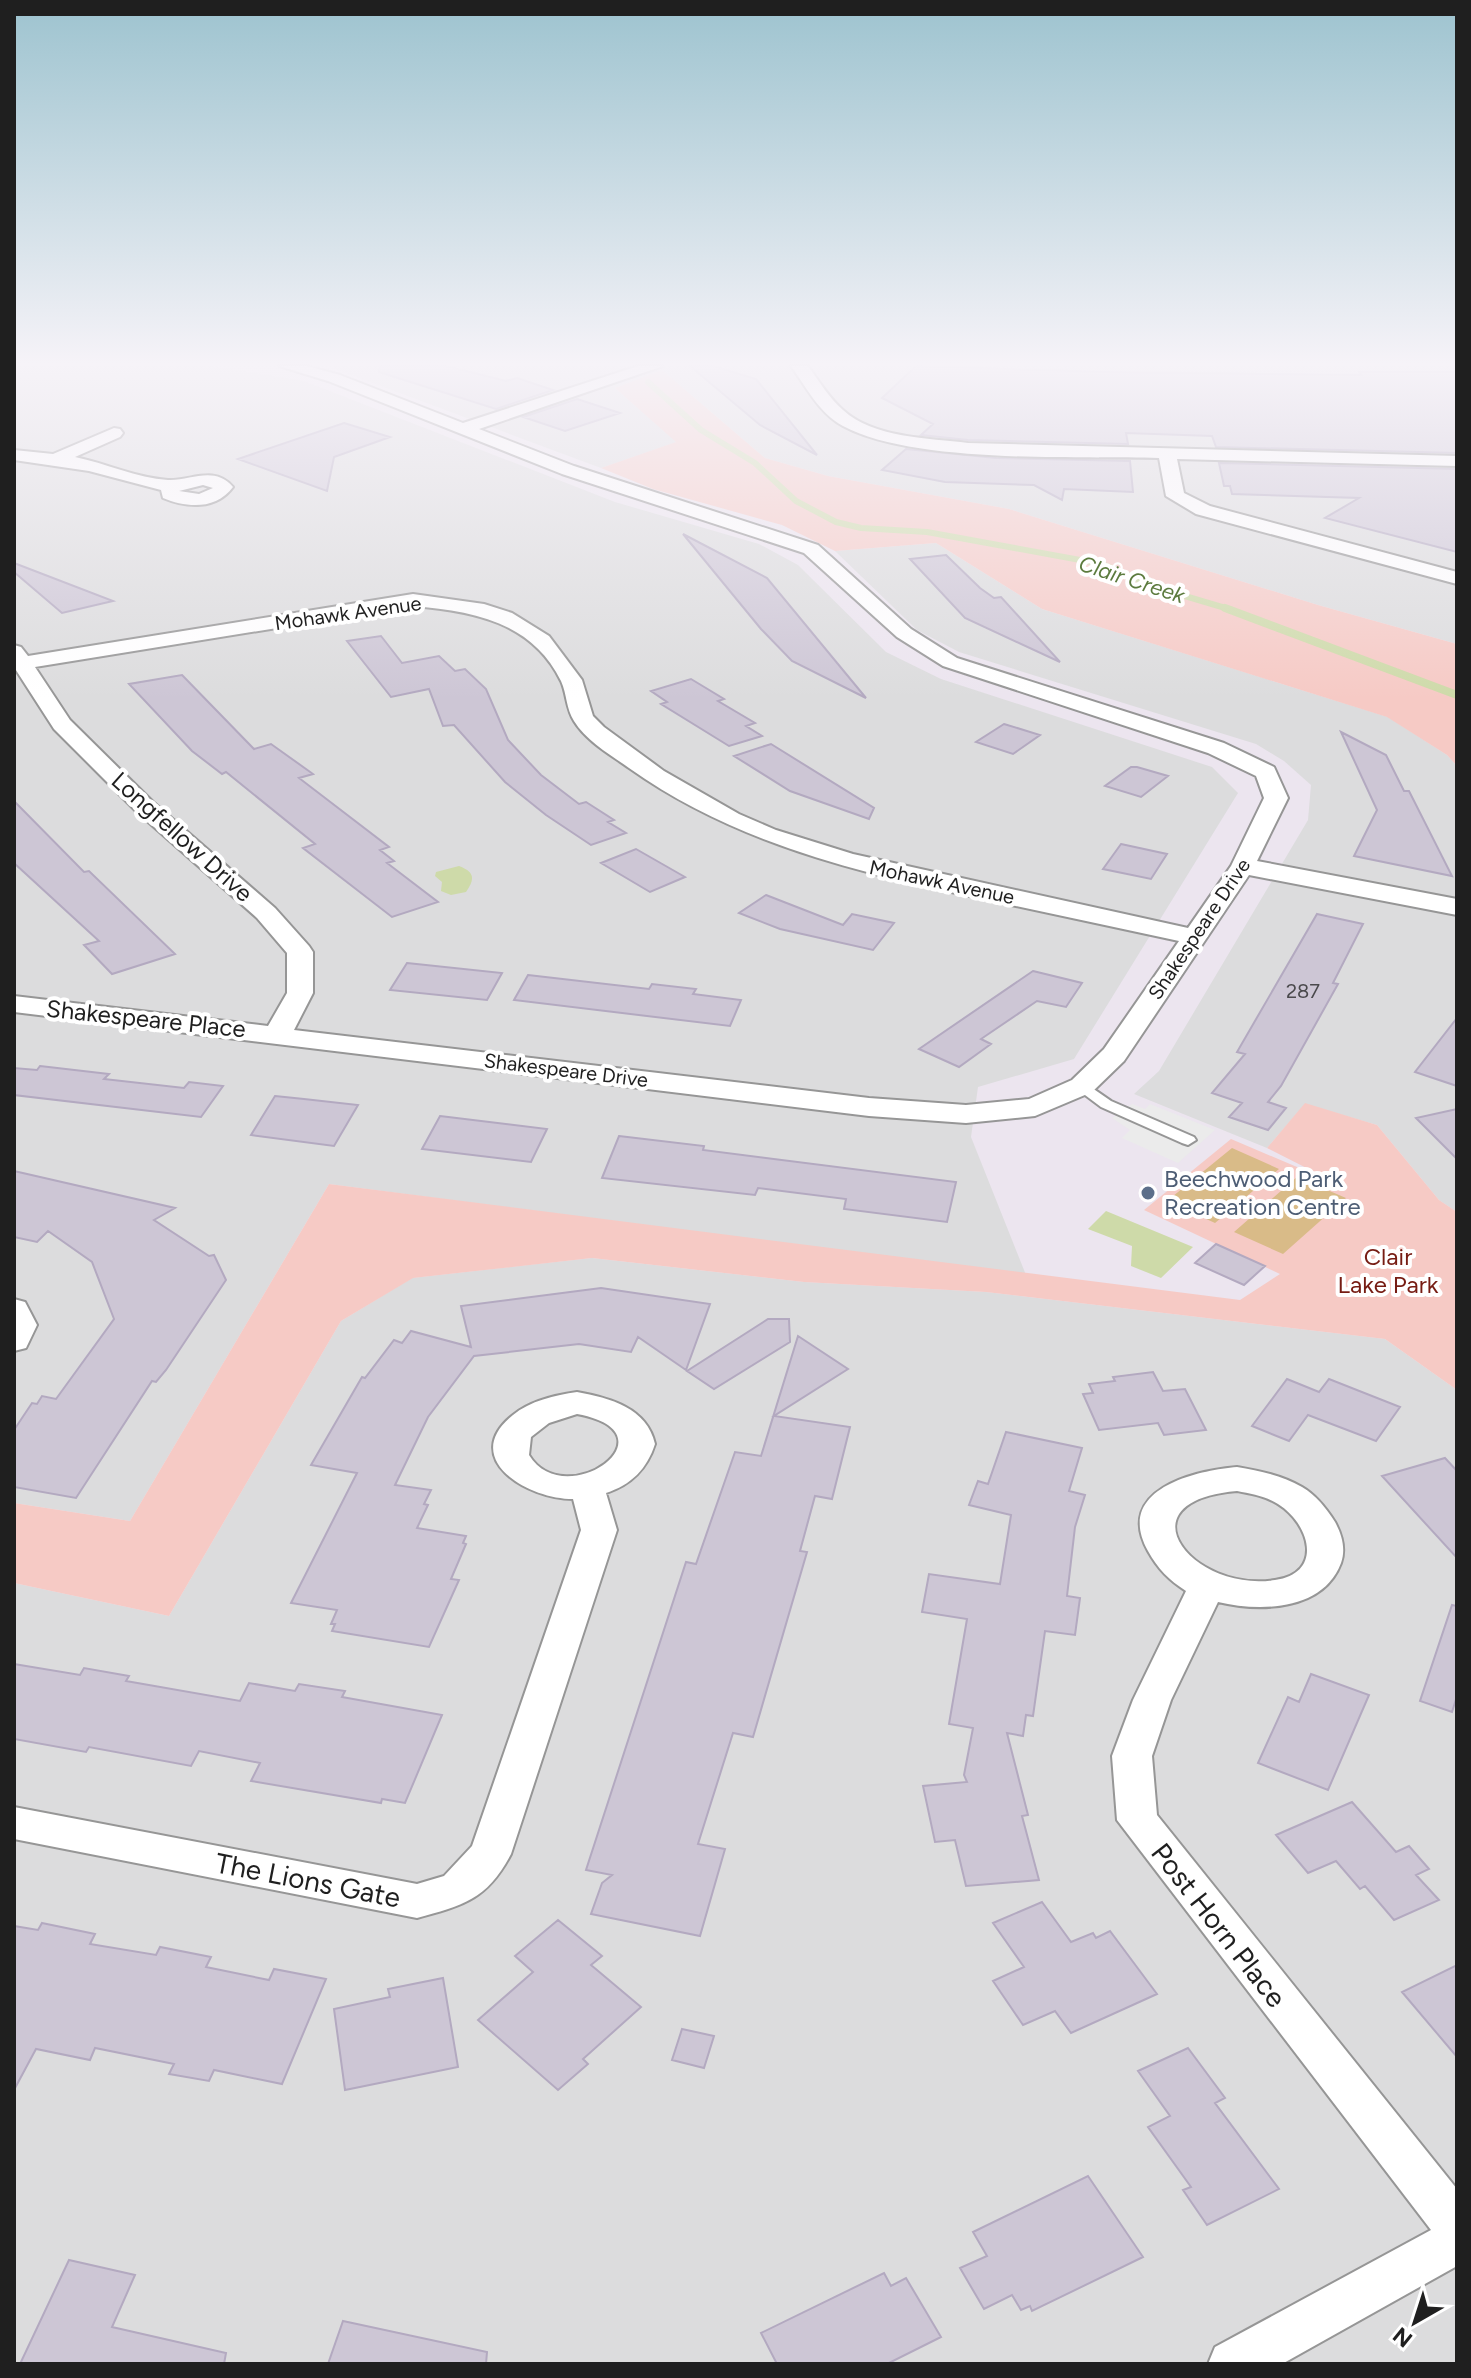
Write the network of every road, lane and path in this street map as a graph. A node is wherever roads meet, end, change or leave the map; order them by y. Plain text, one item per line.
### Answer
1 (125, 477) edge
2 (592, 477) edge
3 (1171, 477) edge
4 (171, 486) dead end
5 (1457, 578) edge
6 (18, 657) edge
7 (1243, 866) junction
8 (1457, 907) edge
9 (1193, 937) junction
10 (14, 1004) edge
11 (278, 1034) junction
12 (1082, 1086) junction
13 (1188, 1140) dead end
14 (14, 1309) edge
15 (14, 1341) edge
16 (587, 1486) dead end
17 (1207, 1586) junction
18 (14, 1823) edge
19 (1457, 2226) edge
20 (1457, 2241) edge
21 (1233, 2364) edge

1 - 4 street
2 - 7 street, Shakespeare Drive
3 - 5 street
6 - 9 street, Mohawk Avenue
6 - 11 street, Longfellow Drive
7 - 8 street
7 - 9 street, Shakespeare Drive
9 - 12 street, Shakespeare Drive
10 - 11 street, Shakespeare Place
11 - 12 street, Shakespeare Drive
12 - 13 lane
14 - 15 street
16 - 18 street, The Lions Gate
17 - 17 street
17 - 19 street, Post Horn Place
20 - 21 street

